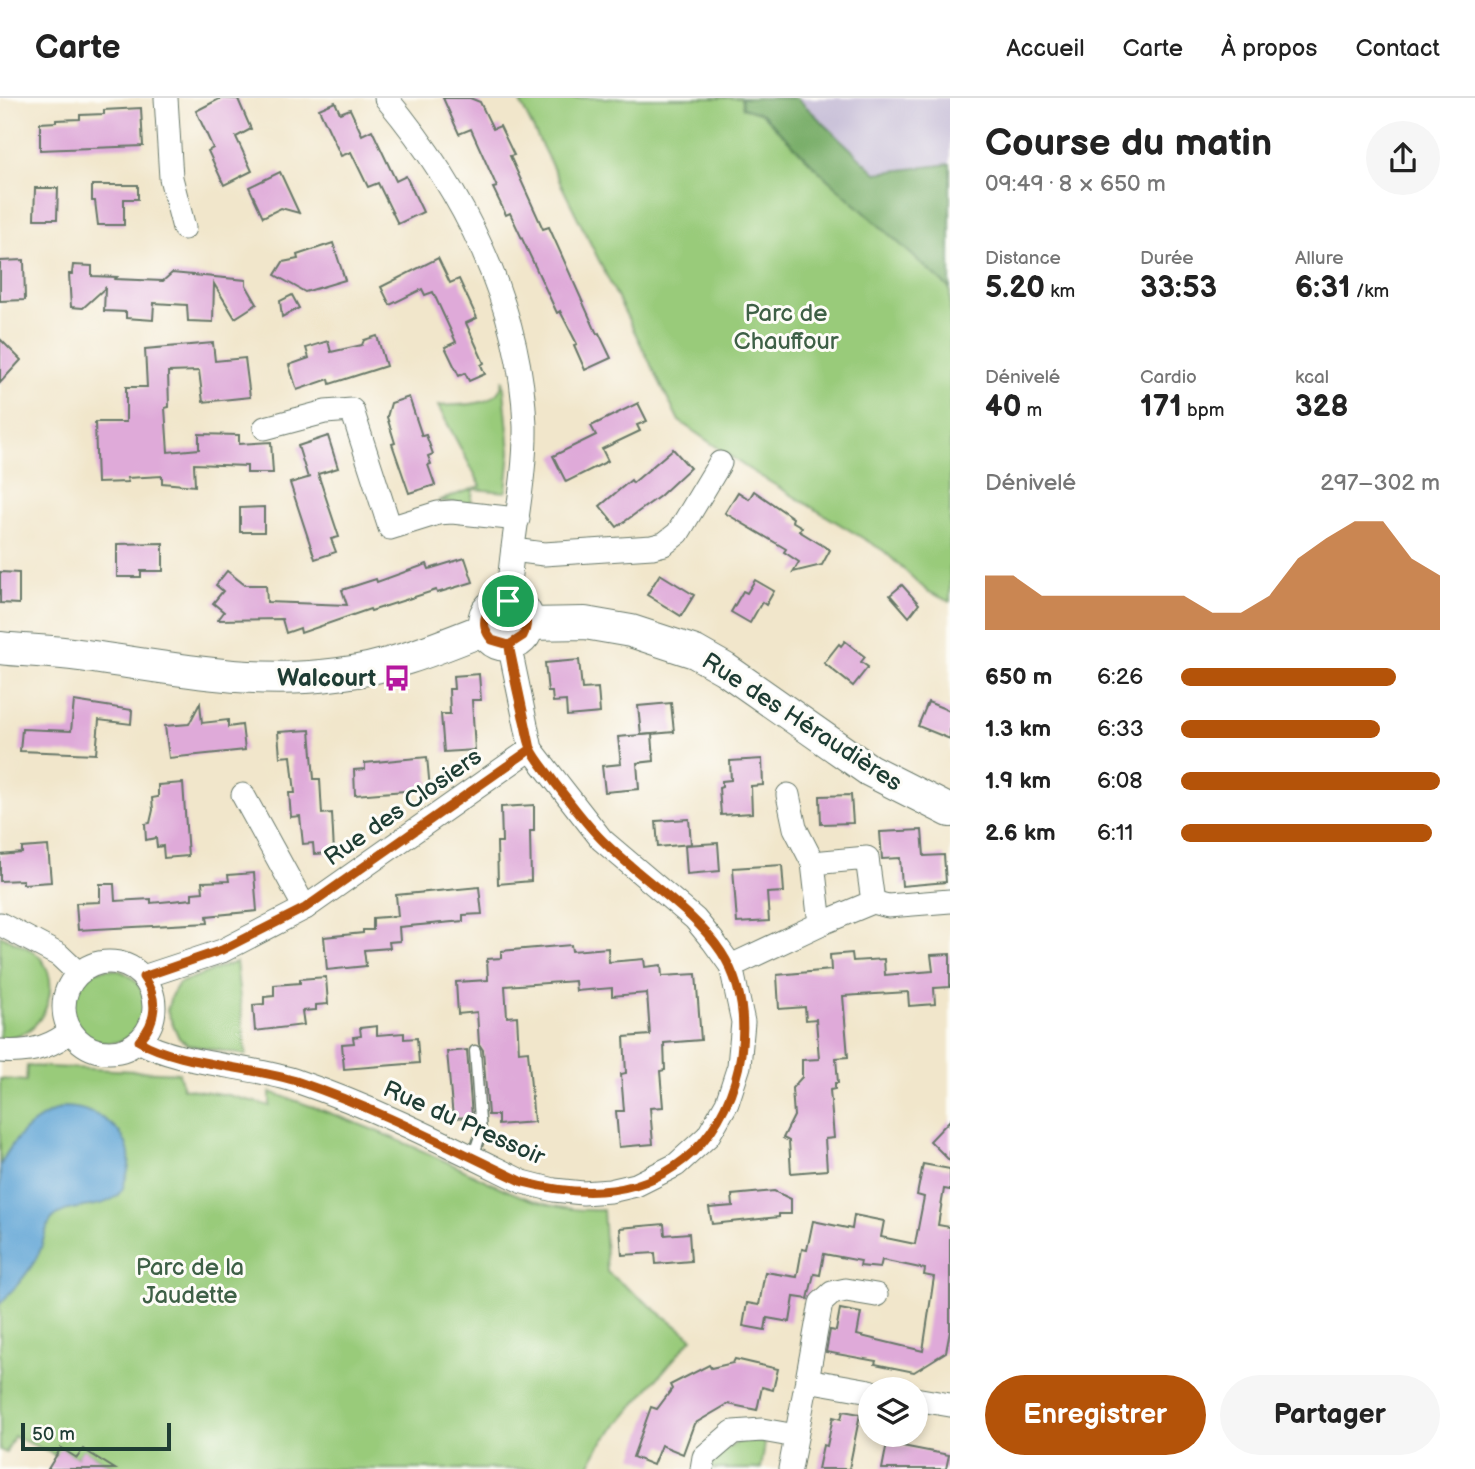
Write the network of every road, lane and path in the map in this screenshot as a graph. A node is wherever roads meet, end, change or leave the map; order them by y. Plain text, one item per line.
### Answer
1 (166, 98) edge
2 (386, 98) edge
3 (184, 228) dead end
4 (265, 428) dead end
5 (720, 463) dead end
6 (518, 519) junction
7 (513, 550) junction
8 (507, 625) junction
9 (0, 649) edge
10 (531, 749) junction
11 (243, 795) dead end
12 (788, 795) dead end
13 (950, 811) edge
14 (813, 863) junction
15 (950, 901) edge
16 (873, 902) junction
17 (305, 908) junction
18 (0, 924) edge
19 (820, 924) junction
20 (731, 966) junction
21 (78, 973) junction
22 (143, 977) junction
23 (70, 1031) junction
24 (139, 1041) junction
25 (0, 1051) edge
26 (475, 1051) dead end
27 (473, 1157) junction
28 (876, 1295) dead end
29 (807, 1380) junction
30 (858, 1389) edge
31 (928, 1401) edge
32 (950, 1405) edge
33 (796, 1436) junction
34 (702, 1469) edge
35 (790, 1469) edge

1 - 3 street
2 - 6 street, Rue du Pressoir
4 - 6 street
5 - 7 street
6 - 7 street, Rue du Pressoir
7 - 8 street, Rue du Pressoir
8 - 9 street, Rue des Héraudières
8 - 10 street, Rue du Pressoir
8 - 13 street, Rue des Héraudières
10 - 17 street, Rue des Closiers
10 - 20 street, Rue du Pressoir
11 - 17 street
12 - 14 street
14 - 16 street
14 - 19 street
15 - 16 street
16 - 19 street
17 - 22 street, Rue des Closiers
18 - 21 street
19 - 20 street
20 - 27 street, Rue du Pressoir
21 - 22 street
21 - 23 street
22 - 24 street
23 - 24 street
23 - 25 street
24 - 27 street, Rue du Pressoir
26 - 27 lane
28 - 29 street
29 - 30 street
29 - 33 street
31 - 32 street
33 - 34 street
33 - 35 street

